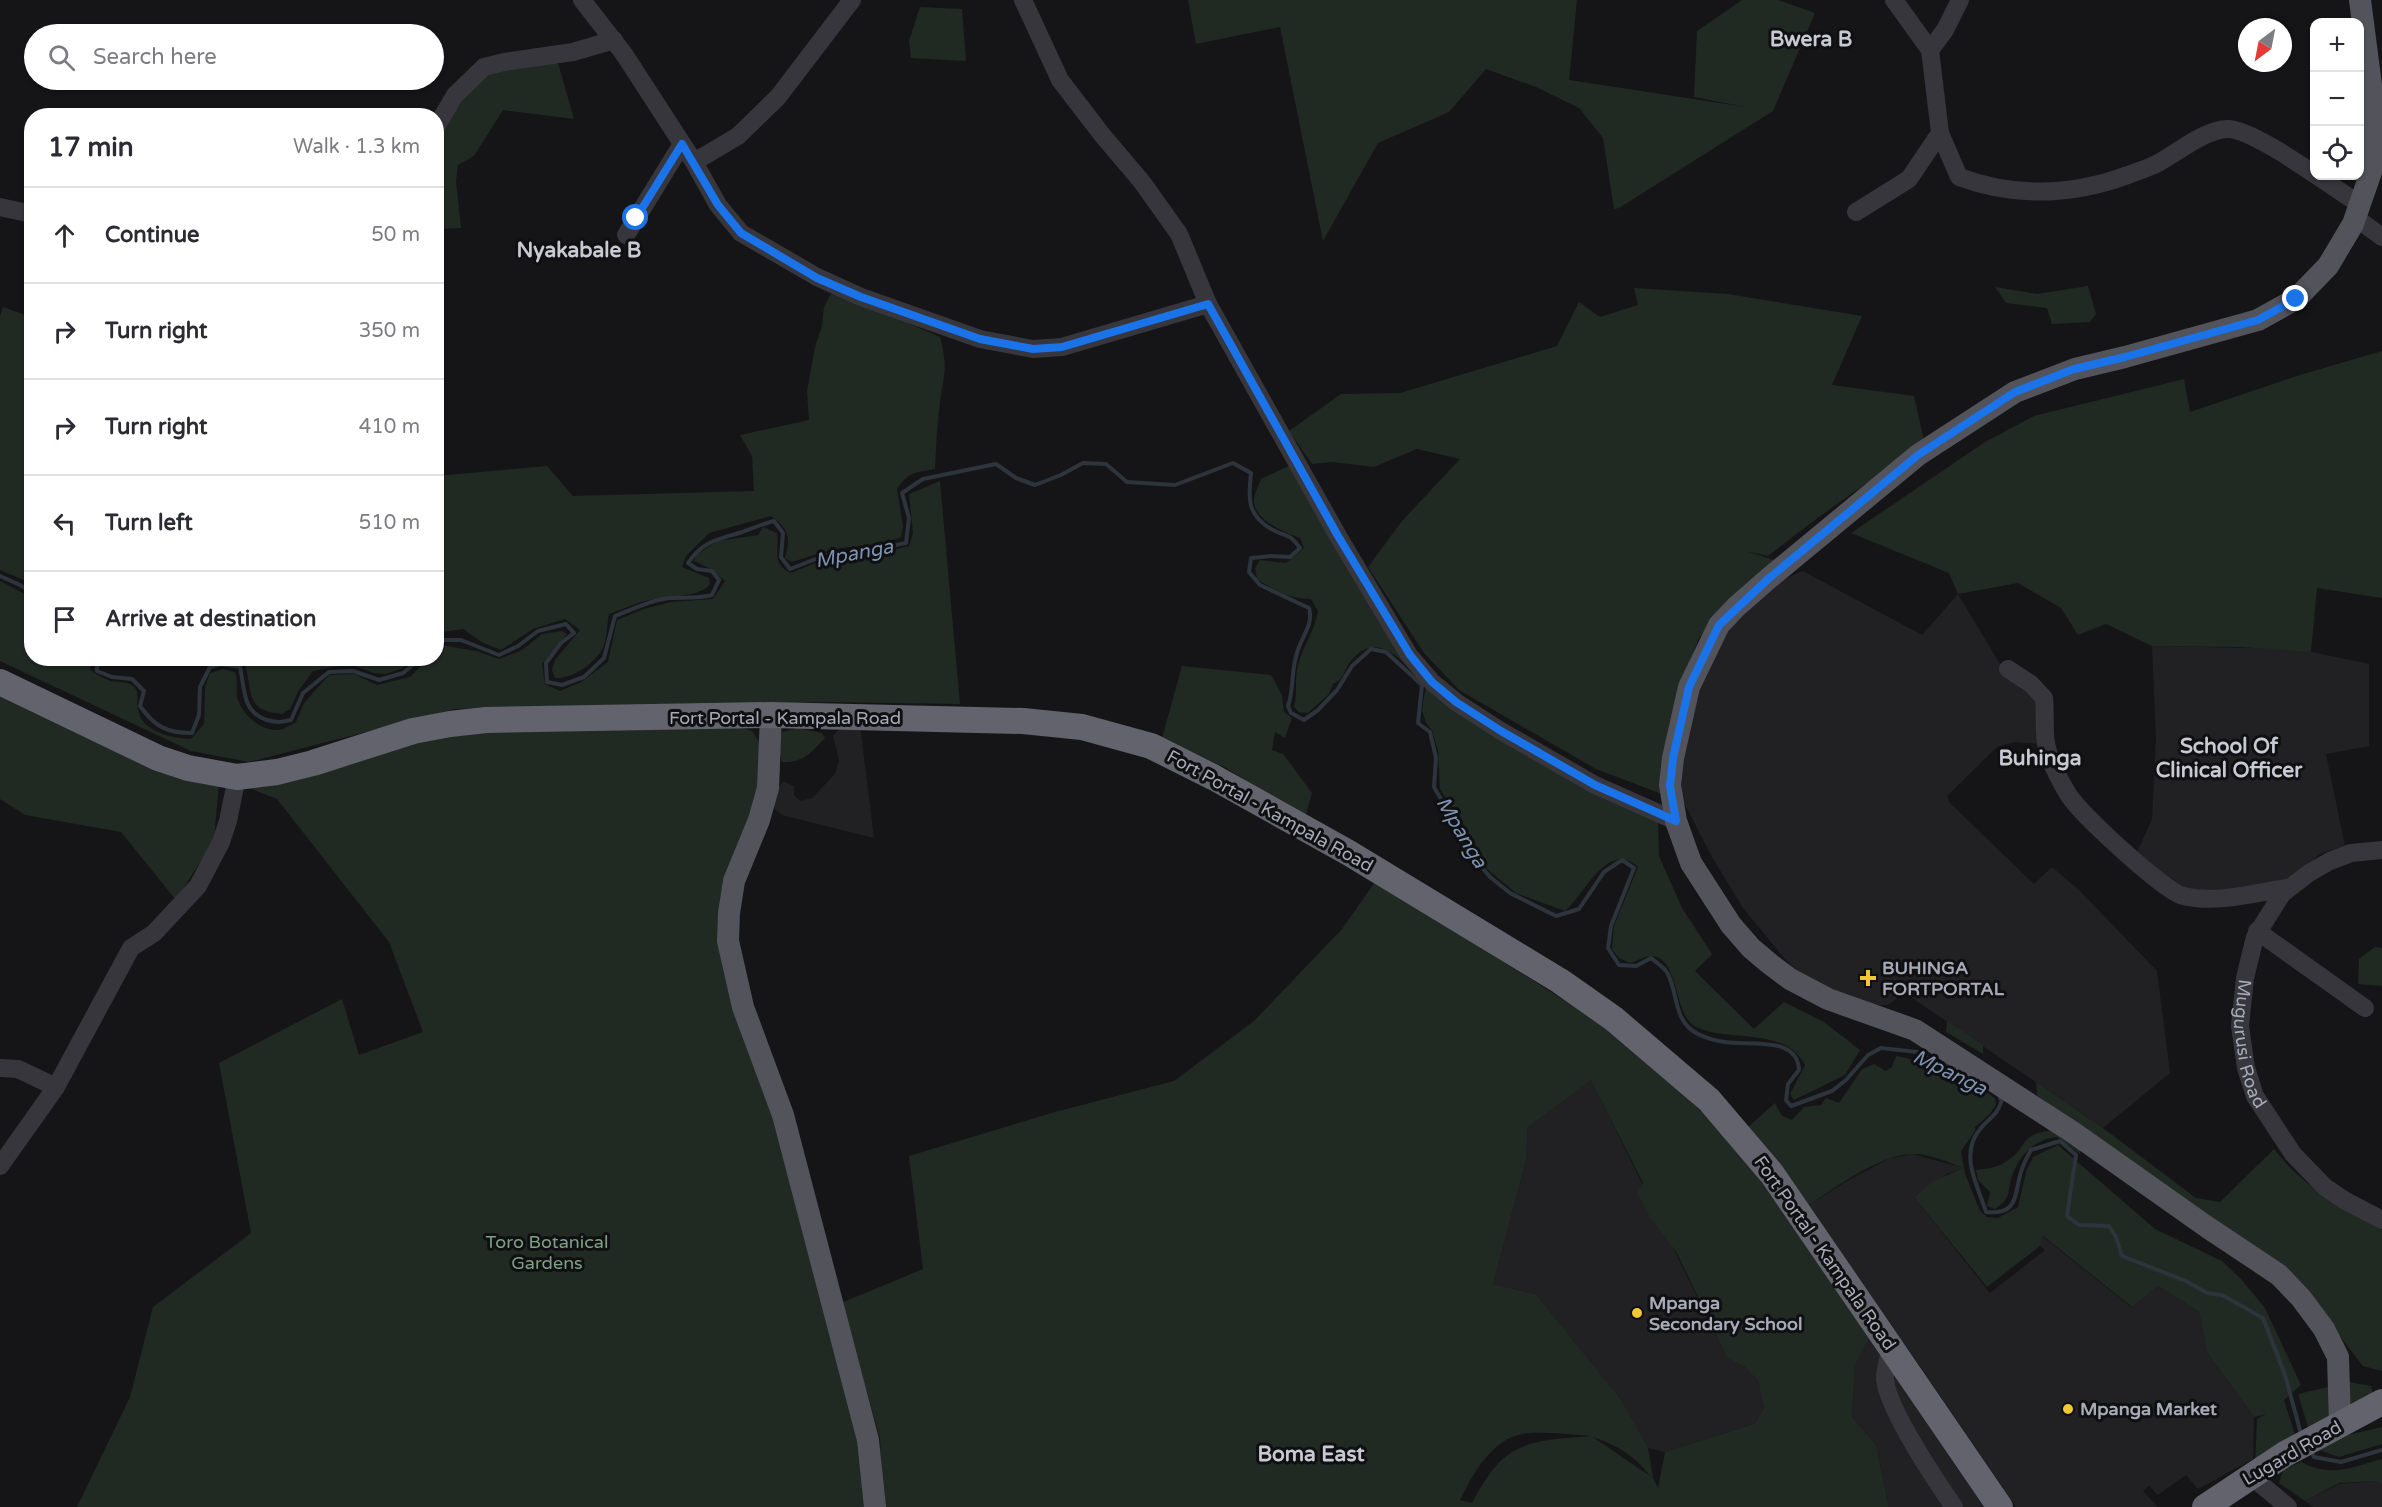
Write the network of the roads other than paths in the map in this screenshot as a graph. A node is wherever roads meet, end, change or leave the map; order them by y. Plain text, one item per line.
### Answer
1 (582, 0) edge
2 (852, 0) edge
3 (1023, 0) edge
4 (1894, 0) edge
5 (1960, 0) edge
6 (2360, 0) edge
7 (614, 40) junction
8 (1930, 50) junction
9 (444, 114) edge
10 (1940, 133) junction
11 (682, 144) junction
12 (694, 162) junction
13 (0, 207) edge
14 (24, 212) edge
15 (1856, 212) dead end
16 (2356, 218) junction
17 (626, 235) dead end
18 (2382, 237) edge
19 (1208, 304) junction
20 (2008, 669) dead end
21 (0, 682) edge
22 (771, 715) junction
23 (237, 777) junction
24 (1676, 821) junction
25 (2382, 850) edge
26 (2287, 888) junction
27 (2257, 931) junction
28 (2365, 1008) dead end
29 (0, 1068) edge
30 (56, 1087) junction
31 (0, 1166) edge
32 (2382, 1220) edge
33 (1891, 1347) junction
34 (2382, 1402) edge
35 (2340, 1424) junction
36 (2251, 1476) junction
37 (875, 1507) edge
38 (1954, 1507) edge
39 (2000, 1507) edge
40 (2205, 1507) edge
41 (2288, 1507) edge

1 - 7 street
2 - 12 street
3 - 19 street
4 - 8 street
5 - 8 street
6 - 16 main road
7 - 9 street
7 - 11 street
8 - 10 street
10 - 15 street
10 - 16 street
11 - 12 street
11 - 17 street
12 - 19 street
13 - 14 street
16 - 18 street
16 - 24 main road
19 - 24 street
20 - 26 street
21 - 23 highway, Fort Portal - Kampala Road
22 - 23 highway, Fort Portal - Kampala Road
22 - 33 highway, Fort Portal - Kampala Road
22 - 37 main road
23 - 30 street
24 - 35 main road
25 - 26 street, Mugurusi Road
26 - 27 street, Mugurusi Road
27 - 28 street
27 - 32 street, Mugurusi Road
29 - 30 street
30 - 31 street
33 - 38 street
33 - 39 highway, Fort Portal - Kampala Road
34 - 35 highway, Lugard Road
35 - 36 highway, Lugard Road
36 - 40 highway, Lugard Road
36 - 41 street

